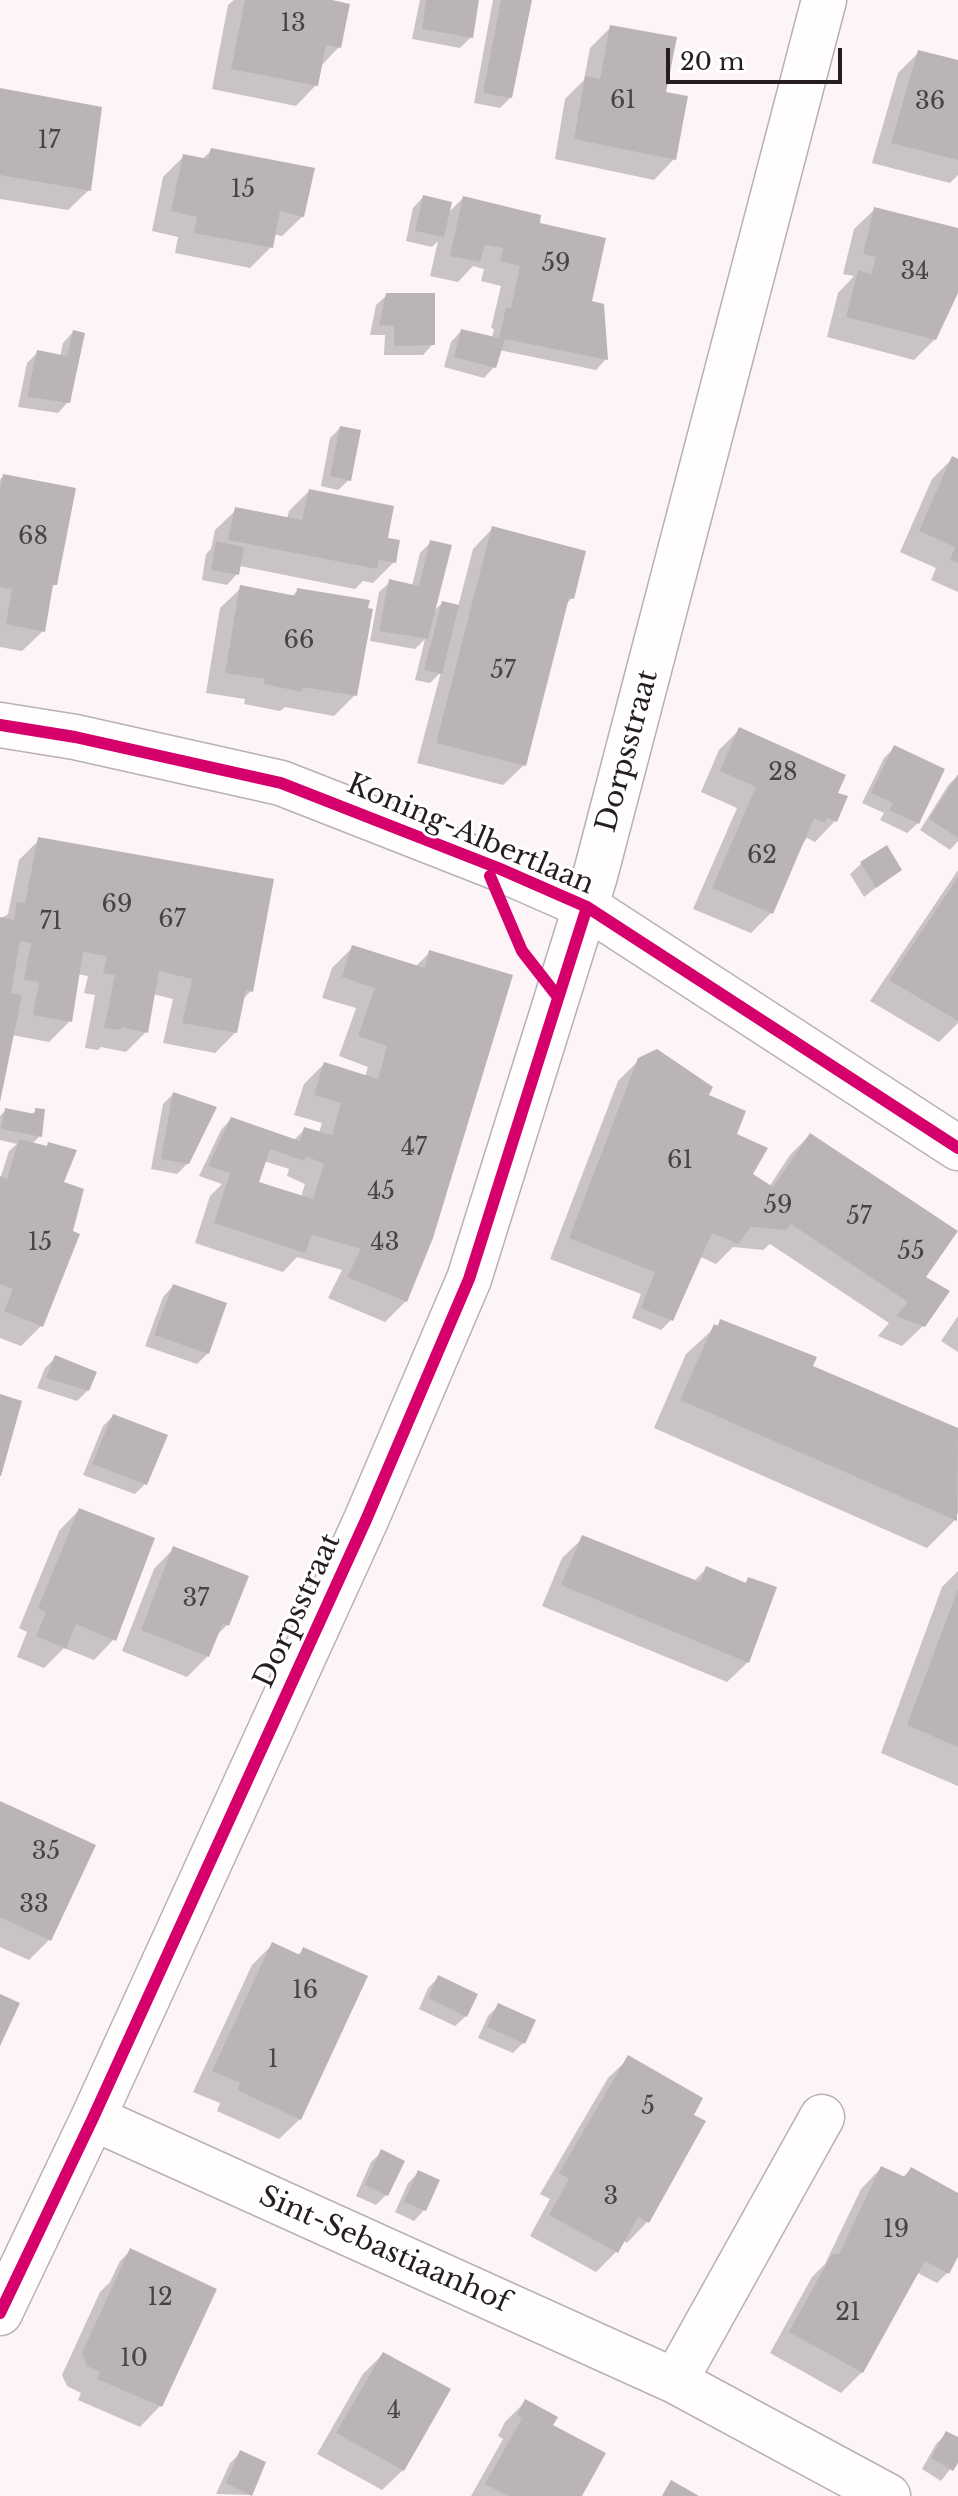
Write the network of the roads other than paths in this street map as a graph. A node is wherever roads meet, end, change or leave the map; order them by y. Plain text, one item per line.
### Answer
1 (824, 0) edge
2 (0, 725) edge
3 (587, 907) junction
4 (958, 1148) edge
5 (822, 2117) dead end
6 (93, 2118) junction
7 (0, 2313) edge
8 (675, 2381) junction
9 (888, 2496) edge

1 - 3 street, Dorpsstraat
2 - 3 street, Koning-Albertlaan
3 - 4 street, Koning-Albertlaan
3 - 6 street, Dorpsstraat
5 - 8 street
6 - 7 street, Dorpsstraat
6 - 8 street, Sint-Sebastiaanhof
8 - 9 street, Sint-Sebastiaanhof

